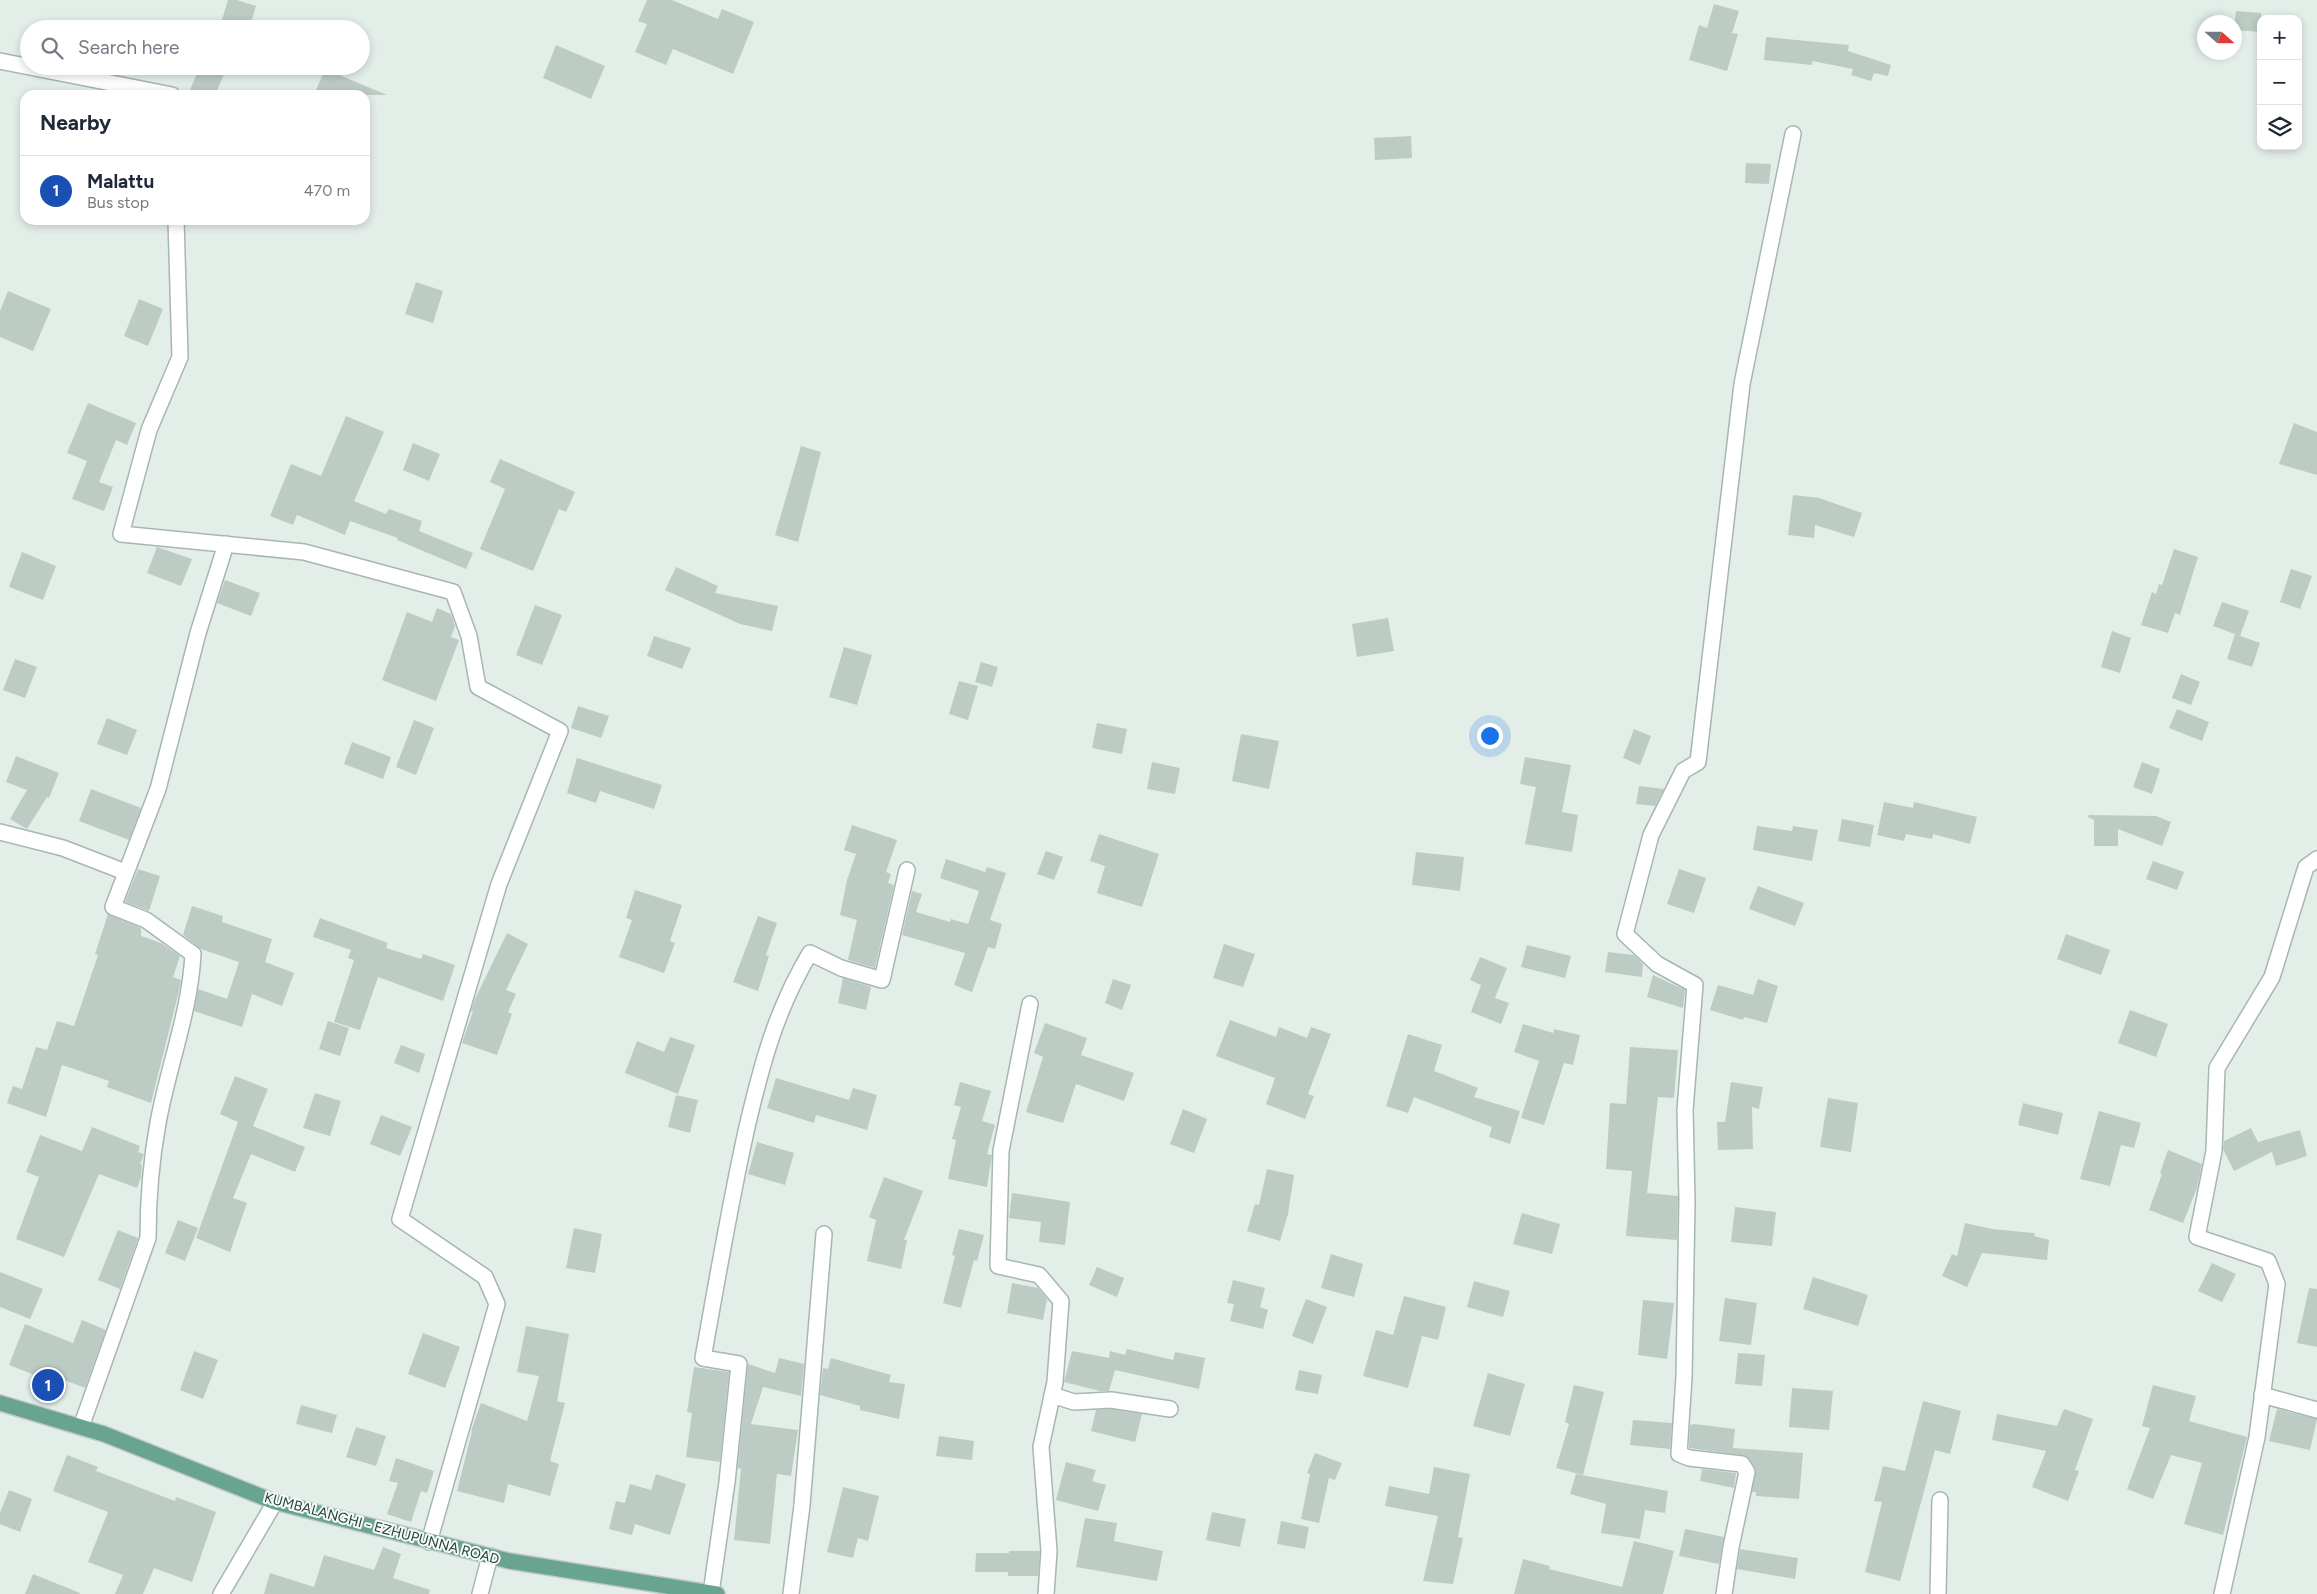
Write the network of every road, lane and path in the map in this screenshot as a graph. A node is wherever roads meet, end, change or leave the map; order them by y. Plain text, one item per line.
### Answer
1 (0, 61) edge
2 (20, 65) edge
3 (71, 75) edge
4 (147, 90) edge
5 (1793, 134) dead end
6 (176, 225) edge
7 (226, 544) junction
8 (0, 832) edge
9 (2317, 859) edge
10 (907, 870) dead end
11 (125, 872) junction
12 (1030, 1004) dead end
13 (824, 1234) dead end
14 (1052, 1395) junction
15 (2262, 1395) junction
16 (0, 1402) edge
17 (1170, 1409) dead end
18 (2317, 1410) edge
19 (81, 1427) junction
20 (1940, 1500) dead end
21 (275, 1502) junction
22 (430, 1542) junction
23 (490, 1556) junction
24 (668, 1590) edge
25 (221, 1594) edge
26 (480, 1594) edge
27 (714, 1594) edge
28 (791, 1594) edge
29 (1046, 1594) edge
30 (1724, 1594) edge
31 (1938, 1594) edge
32 (2222, 1594) edge

1 - 2 street
3 - 4 street
5 - 30 street
6 - 7 street
7 - 11 street
7 - 22 street
8 - 11 street
9 - 15 street
10 - 27 street
11 - 19 street
12 - 14 street
13 - 28 street
14 - 17 street
14 - 29 street
15 - 18 street
15 - 32 street
16 - 19 main road, KUMBALANGHI - EZHUPUNNA ROAD
19 - 21 main road, KUMBALANGHI - EZHUPUNNA ROAD
20 - 31 street
21 - 22 main road, KUMBALANGHI - EZHUPUNNA ROAD
21 - 25 street
22 - 23 main road, KUMBALANGHI - EZHUPUNNA ROAD
23 - 24 main road, KUMBALANGHI - EZHUPUNNA ROAD
23 - 26 street
24 - 27 main road, KUMBALANGHI - EZHUPUNNA ROAD

